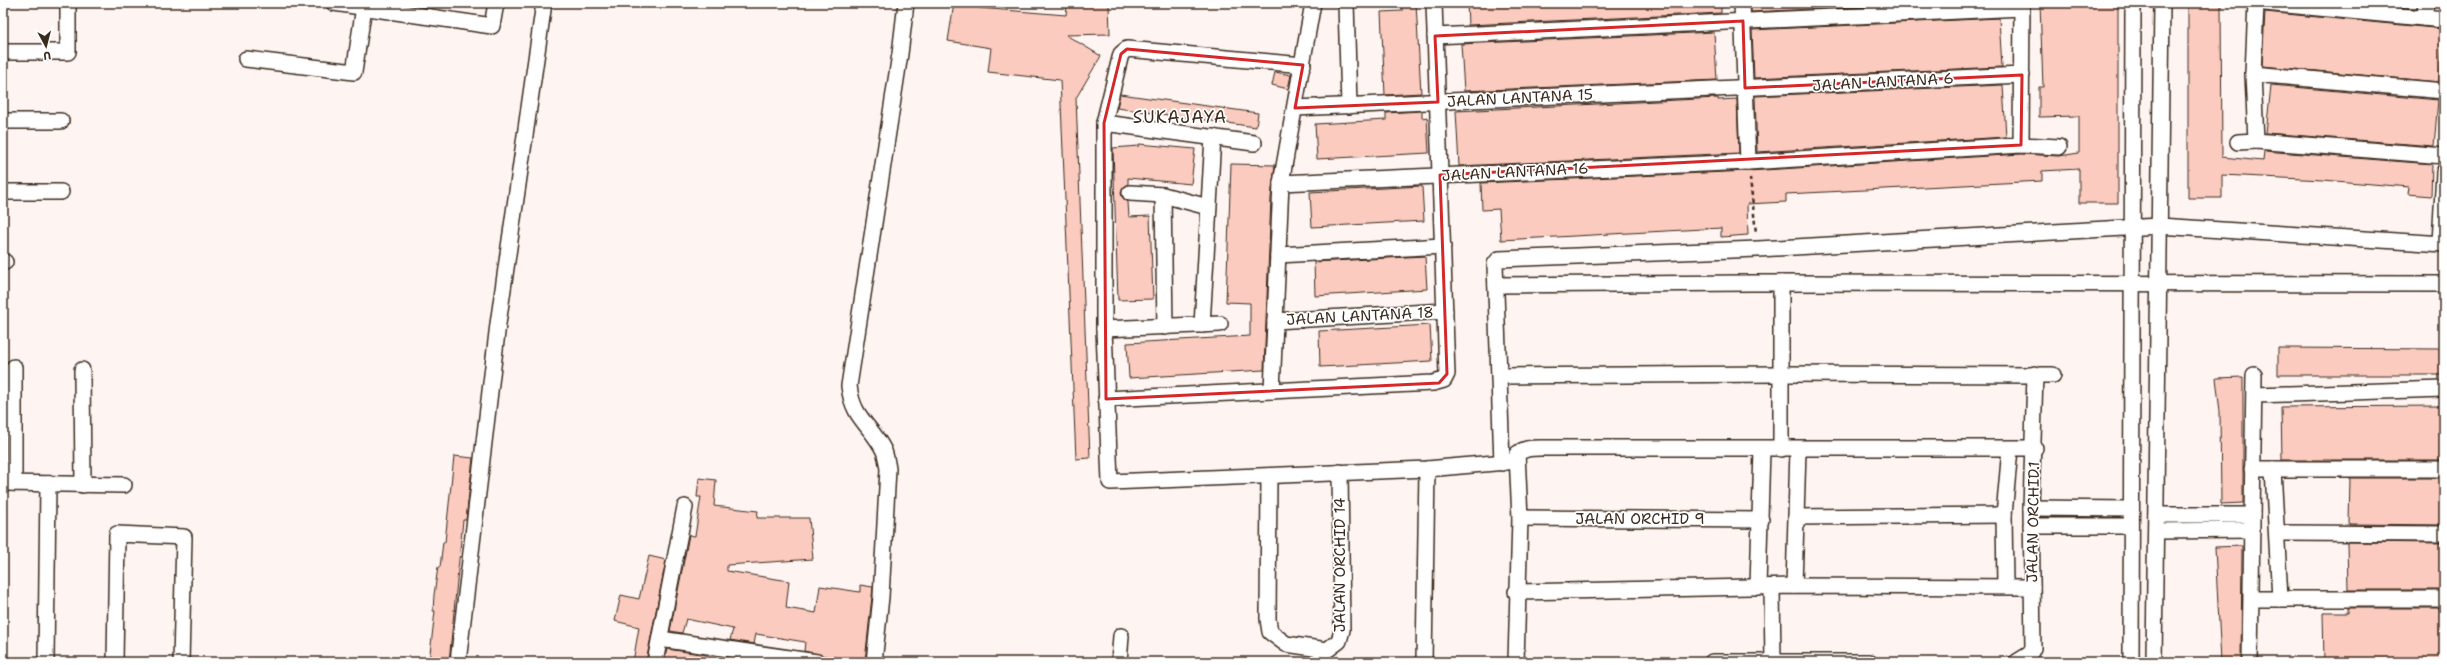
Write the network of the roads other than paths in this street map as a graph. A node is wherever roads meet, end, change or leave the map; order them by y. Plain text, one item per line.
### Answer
1 (68, 3) edge
2 (334, 3) edge
3 (496, 3) edge
4 (544, 3) edge
5 (906, 3) edge
6 (1313, 3) edge
7 (1346, 3) edge
8 (1434, 3) edge
9 (1742, 3) edge
10 (2133, 3) edge
11 (2162, 3) edge
12 (2256, 3) edge
13 (2265, 3) edge
14 (2426, 3) edge
15 (2022, 6) edge
16 (364, 7) junction
17 (1973, 7) edge
18 (2424, 18) junction
19 (2444, 20) edge
20 (1743, 21) junction
21 (1435, 36) junction
22 (3, 52) edge
23 (246, 59) dead end
24 (1303, 65) junction
25 (2253, 74) junction
26 (2022, 75) junction
27 (1745, 88) junction
28 (2444, 92) edge
29 (1438, 102) junction
30 (1349, 106) junction
31 (1295, 108) junction
32 (3, 121) edge
33 (61, 121) dead end
34 (1104, 123) junction
35 (1213, 137) junction
36 (2256, 141) junction
37 (1254, 142) dead end
38 (2238, 142) dead end
39 (2021, 145) junction
40 (2059, 147) dead end
41 (2444, 156) edge
42 (1748, 162) junction
43 (2444, 172) edge
44 (1440, 176) junction
45 (1281, 183) junction
46 (3, 192) edge
47 (61, 192) dead end
48 (1130, 193) dead end
49 (1163, 195) junction
50 (1208, 207) junction
51 (2159, 226) junction
52 (2132, 229) junction
53 (2442, 243) edge
54 (1443, 246) junction
55 (1278, 255) junction
56 (2132, 282) junction
57 (1781, 283) junction
58 (2159, 283) junction
59 (2444, 284) edge
60 (1496, 285) junction
61 (1445, 312) junction
62 (1275, 321) junction
63 (1220, 324) dead end
64 (1202, 325) junction
65 (1165, 327) junction
66 (1104, 329) junction
67 (14, 367) dead end
68 (82, 370) dead end
69 (1780, 374) junction
70 (2035, 374) junction
71 (2053, 375) dead end
72 (2254, 375) dead end
73 (1500, 376) junction
74 (2444, 389) edge
75 (1272, 391) junction
76 (2255, 395) junction
77 (1106, 399) junction
78 (2035, 448) junction
79 (1762, 449) junction
80 (1781, 449) junction
81 (1798, 449) junction
82 (2010, 449) junction
83 (1509, 462) junction
84 (1427, 469) junction
85 (2252, 469) junction
86 (2273, 469) junction
87 (2444, 469) edge
88 (1340, 472) junction
89 (1269, 476) junction
90 (8, 483) edge
91 (48, 484) junction
92 (83, 485) junction
93 (124, 485) dead end
94 (685, 507) dead end
95 (2031, 508) junction
96 (2131, 509) junction
97 (2252, 514) junction
98 (2156, 515) junction
99 (2004, 516) junction
100 (1796, 517) junction
101 (1520, 518) junction
102 (1761, 520) junction
103 (2031, 526) junction
104 (2131, 526) junction
105 (2252, 530) junction
106 (2156, 531) junction
107 (2278, 534) junction
108 (2444, 534) edge
109 (1794, 586) junction
110 (2005, 586) junction
111 (1765, 587) junction
112 (2032, 587) junction
113 (1516, 592) junction
114 (2252, 599) junction
115 (2280, 599) junction
116 (2444, 599) edge
117 (1121, 636) dead end
118 (660, 639) junction
119 (46, 662) edge
120 (115, 662) edge
121 (181, 662) edge
122 (458, 662) edge
123 (655, 662) edge
124 (817, 662) edge
125 (874, 662) edge
126 (1119, 662) edge
127 (1424, 662) edge
128 (1516, 662) edge
129 (1712, 662) edge
130 (1773, 662) edge
131 (1869, 662) edge
132 (2017, 662) edge
133 (2131, 662) edge
134 (2154, 662) edge
135 (2250, 662) edge

1 - 22 street
2 - 16 street
3 - 16 street
4 - 122 street
5 - 125 street
6 - 24 street
7 - 30 street
8 - 21 street
9 - 20 street
10 - 52 street
11 - 51 street
12 - 25 street
13 - 18 street
14 - 18 street
15 - 17 street
15 - 26 street
16 - 23 street
17 - 20 street
18 - 19 street
20 - 21 street
20 - 27 street
21 - 29 street
24 - 31 street
24 - 34 street
25 - 28 street
25 - 36 street
26 - 27 street, JALAN LANTANA 6
26 - 39 street
27 - 29 street, JALAN LANTANA 15
27 - 42 street
29 - 30 street, JALAN LANTANA 15
29 - 44 street
30 - 31 street, JALAN LANTANA 15
31 - 45 street
32 - 33 street
34 - 35 street
34 - 66 street
35 - 37 street
35 - 50 street
36 - 38 street
36 - 41 street
39 - 40 street, JALAN LANTANA 16
39 - 42 street, JALAN LANTANA 16
42 - 44 street, JALAN LANTANA 16
43 - 53 street
44 - 45 street, JALAN LANTANA 16
44 - 54 street
45 - 55 street
46 - 47 street
48 - 49 street
49 - 50 street
49 - 65 street
50 - 64 street
51 - 52 street
51 - 53 street
51 - 58 street
52 - 56 street
52 - 60 street
54 - 55 street
54 - 61 street
55 - 62 street
56 - 57 street
56 - 58 street
56 - 96 street
57 - 60 street
57 - 69 street
58 - 59 street
58 - 98 street
60 - 73 street
61 - 62 street, JALAN LANTANA 18
61 - 75 street
62 - 75 street
63 - 64 street
64 - 65 street
65 - 66 street
66 - 77 street
67 - 90 street
68 - 92 street
69 - 70 street
69 - 73 street
69 - 80 street
70 - 71 street
70 - 78 street, JALAN ORCHID.1
72 - 76 street
73 - 83 street
74 - 76 street
75 - 77 street
76 - 85 street
77 - 89 street
78 - 82 street
78 - 95 street, JALAN ORCHID.1
79 - 80 street
79 - 83 street
79 - 102 street
80 - 81 street
81 - 82 street
81 - 100 street
82 - 99 street
83 - 84 street
83 - 101 street
84 - 88 street
84 - 127 street
85 - 86 street
85 - 97 street
86 - 87 street
86 - 107 street
88 - 89 street
88 - 89 street, JALAN ORCHID 14
90 - 91 street
91 - 92 street
91 - 119 street
92 - 93 street
94 - 118 street
95 - 96 street
95 - 103 street, JALAN ORCHID.1
96 - 104 street
97 - 98 street
97 - 105 street
98 - 106 street
99 - 100 street
99 - 110 street
100 - 109 street
101 - 102 street, JALAN ORCHID 9
101 - 113 street
102 - 111 street
103 - 104 street
103 - 112 street, JALAN ORCHID.1
104 - 133 street
105 - 106 street
105 - 114 street
106 - 134 street
107 - 108 street
107 - 115 street
109 - 110 street
109 - 111 street
110 - 112 street
111 - 113 street
111 - 130 street
112 - 132 street, JALAN ORCHID.1
113 - 128 street
114 - 115 street
114 - 135 street
115 - 116 street
117 - 126 street
118 - 123 street
118 - 124 street
120 - 121 street
129 - 130 street
130 - 131 street

